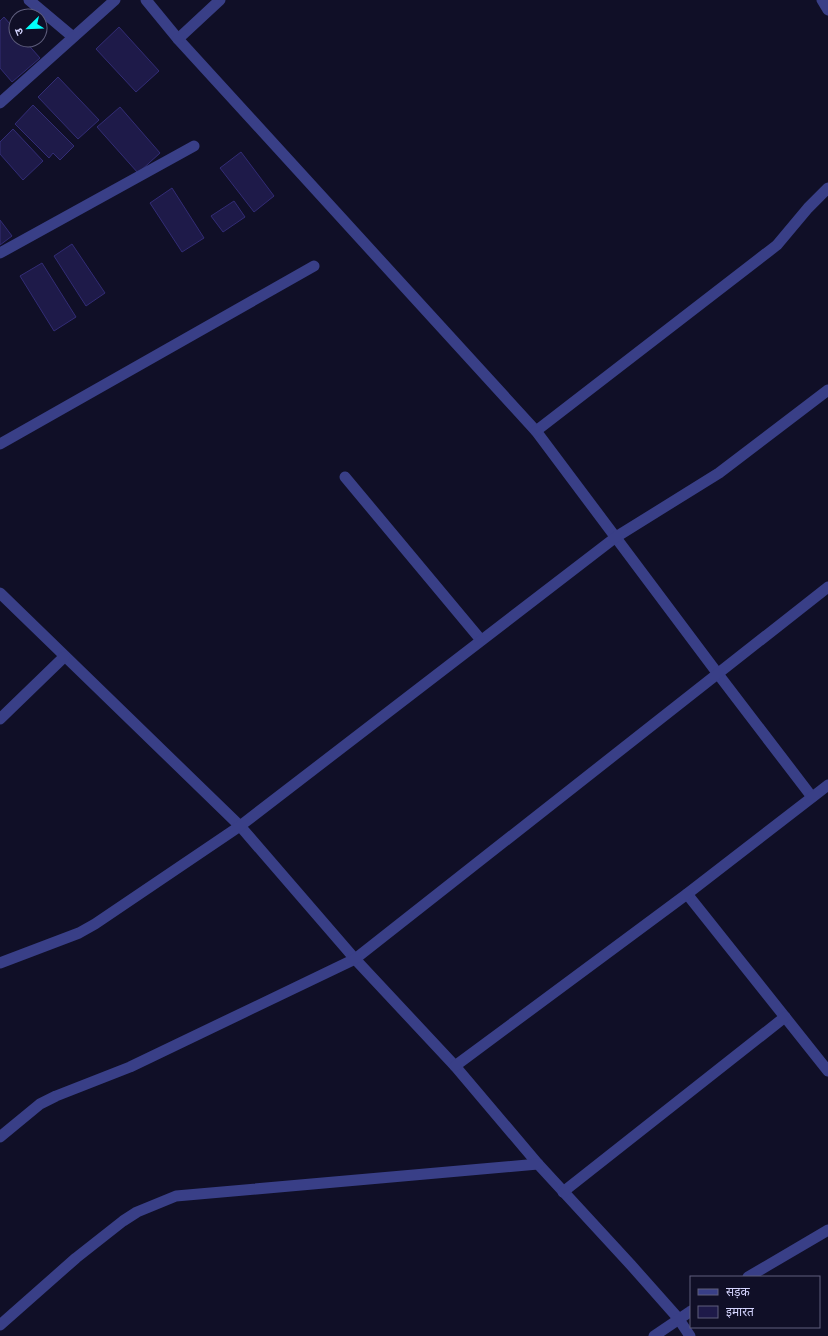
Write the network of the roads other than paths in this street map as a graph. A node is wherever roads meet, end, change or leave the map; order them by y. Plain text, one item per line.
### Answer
1 (29, 0) edge
2 (115, 0) edge
3 (146, 0) edge
4 (220, 0) edge
5 (822, 0) edge
6 (828, 10) edge
7 (72, 37) junction
8 (178, 39) junction
9 (0, 103) edge
10 (194, 146) dead end
11 (828, 188) edge
12 (0, 253) edge
13 (314, 266) dead end
14 (828, 390) edge
15 (536, 431) junction
16 (0, 444) edge
17 (345, 477) dead end
18 (616, 537) junction
19 (828, 587) edge
20 (0, 593) edge
21 (481, 640) junction
22 (64, 657) junction
23 (718, 674) junction
24 (0, 719) edge
25 (828, 785) edge
26 (812, 797) junction
27 (240, 826) junction
28 (687, 894) junction
29 (356, 960) junction
30 (0, 963) edge
31 (785, 1016) junction
32 (455, 1066) junction
33 (828, 1071) edge
34 (0, 1137) edge
35 (538, 1164) junction
36 (563, 1192) junction
37 (828, 1230) edge
38 (750, 1276) edge
39 (690, 1312) edge
40 (678, 1318) junction
41 (0, 1325) edge
42 (654, 1336) edge
43 (690, 1336) edge

1 - 7 street
2 - 7 street
3 - 8 street
4 - 8 street
5 - 6 street
7 - 9 street
8 - 15 street
10 - 12 street
11 - 15 street
13 - 16 street
14 - 18 street
15 - 18 street
17 - 21 street
18 - 21 street
18 - 23 street
19 - 23 street
20 - 22 street
21 - 27 street
22 - 24 street
22 - 27 street
23 - 26 street
23 - 29 street
25 - 26 street
26 - 28 street
27 - 29 street
27 - 30 street
28 - 31 street
28 - 32 street
29 - 32 street
29 - 34 street
31 - 33 street
31 - 36 street
32 - 35 street
35 - 36 street
35 - 41 street
36 - 40 street
37 - 38 street
39 - 40 street
40 - 42 street
40 - 43 street

